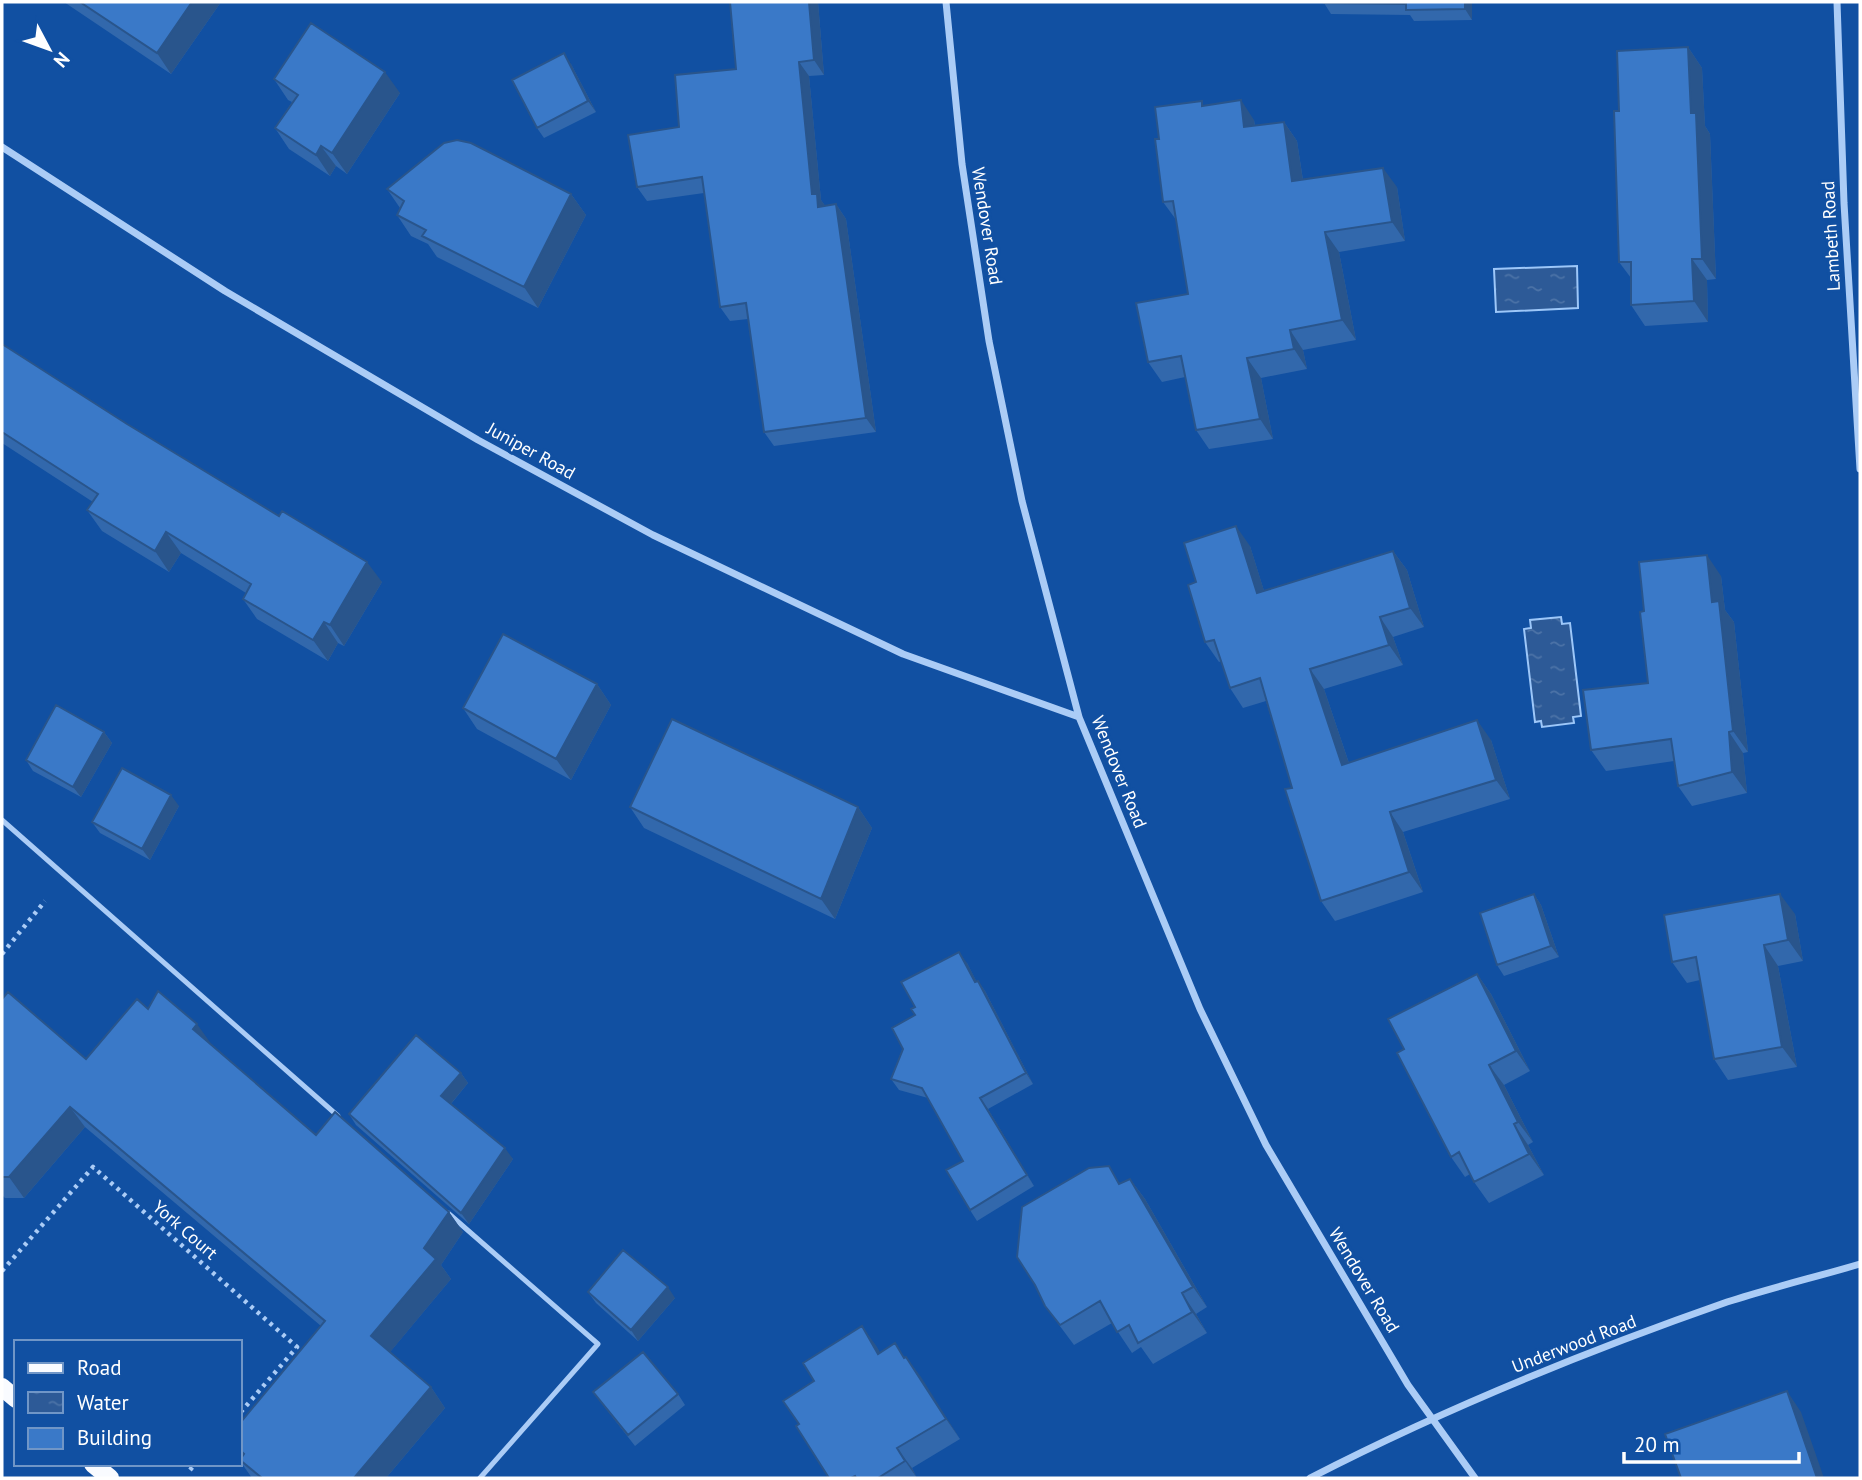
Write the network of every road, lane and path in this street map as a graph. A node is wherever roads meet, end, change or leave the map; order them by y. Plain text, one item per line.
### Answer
1 (946, 2) edge
2 (1837, 2) edge
3 (2, 146) edge
4 (1860, 469) edge
5 (1079, 717) junction
6 (2, 820) edge
7 (66, 876) junction
8 (2, 954) edge
9 (348, 1124) edge
10 (441, 1207) edge
11 (1860, 1265) edge
12 (2, 1271) edge
13 (242, 1411) edge
14 (1430, 1418) junction
15 (95, 1466) edge
16 (193, 1466) edge
17 (190, 1470) dead end
18 (110, 1478) edge
19 (480, 1478) edge
20 (1310, 1478) edge
21 (1475, 1478) edge

1 - 5 street, Wendover Road
2 - 4 street, Lambeth Road
3 - 5 street, Juniper Road
5 - 14 street, Wendover Road
6 - 7 lane
7 - 8 path
7 - 9 lane
10 - 19 lane
11 - 14 street, Underwood Road
12 - 13 path, York Court
14 - 20 street, Underwood Road
14 - 21 street, Wendover Road
15 - 18 main road
16 - 17 path

